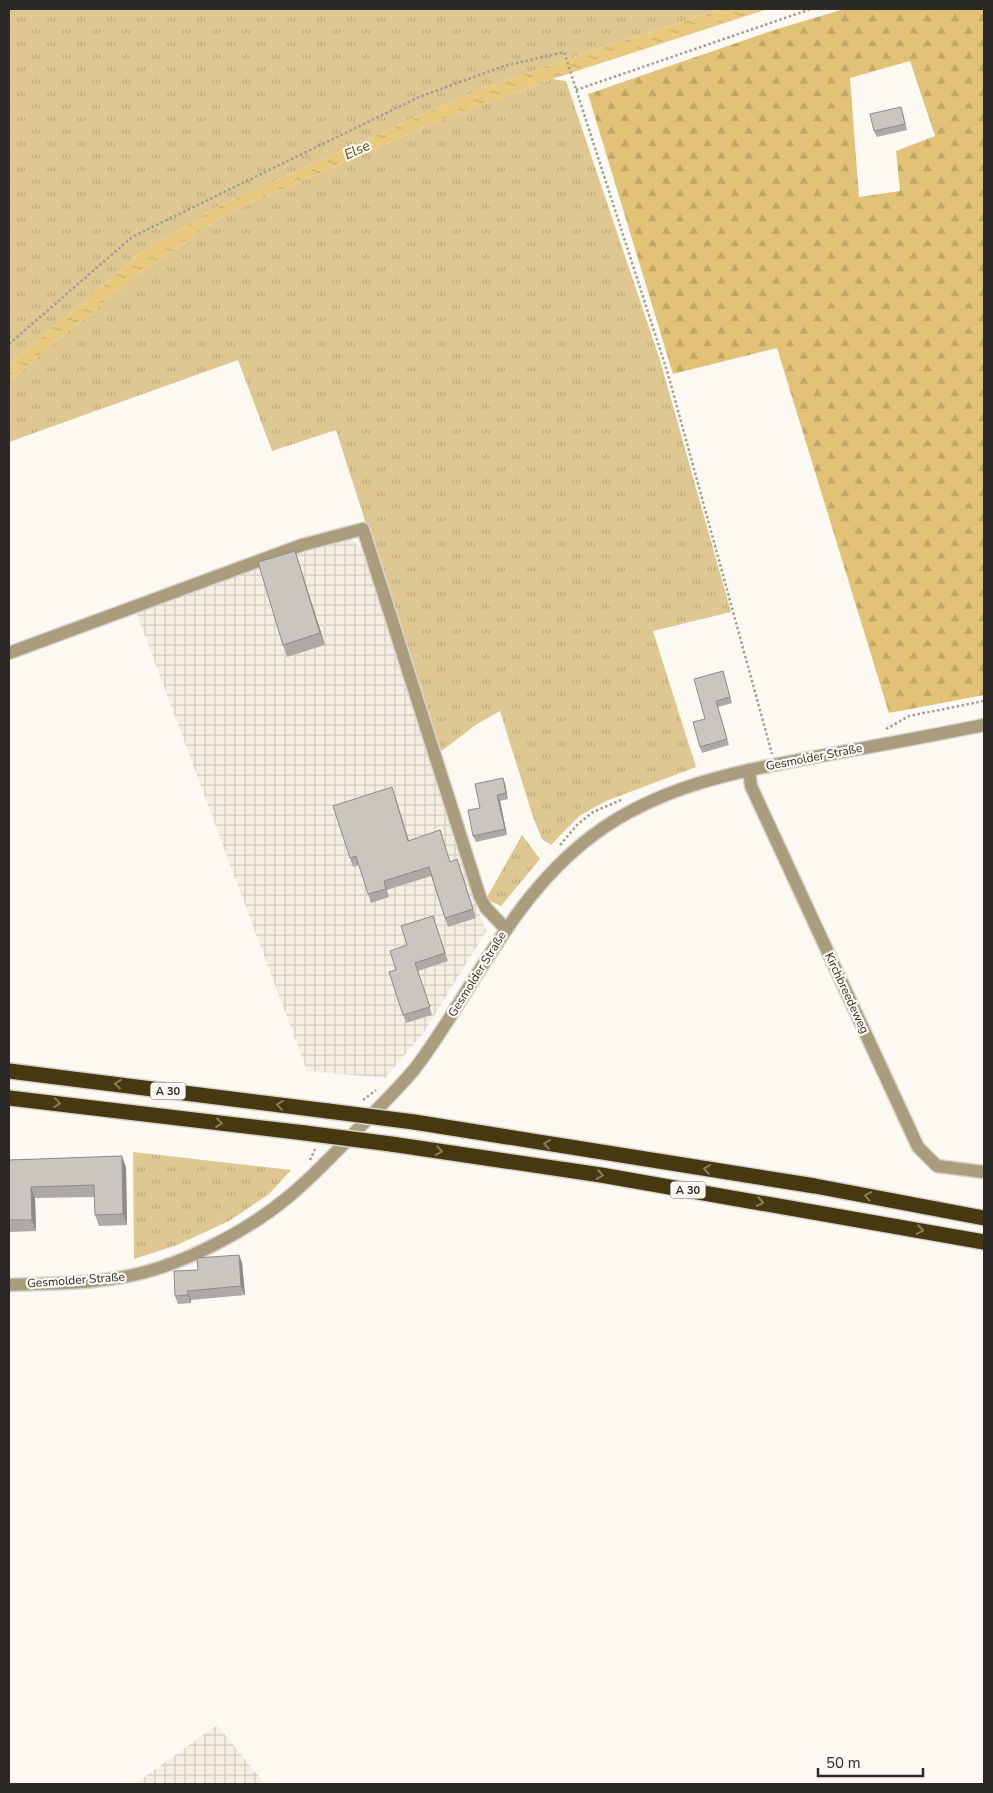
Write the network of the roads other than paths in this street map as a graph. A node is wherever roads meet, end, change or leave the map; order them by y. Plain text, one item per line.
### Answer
1 (9, 653) edge
2 (984, 725) edge
3 (749, 770) junction
4 (506, 928) junction
5 (9, 1071) edge
6 (9, 1098) edge
7 (984, 1172) edge
8 (984, 1218) edge
9 (984, 1242) edge
10 (9, 1285) edge

1 - 4 street
2 - 3 street, Gesmolder Straße
3 - 4 street, Gesmolder Straße
3 - 7 street, Kirchbreedeweg
4 - 10 street, Gesmolder Straße
8 -> 5 highway, A 30, bridge
6 -> 9 highway, A 30, bridge

